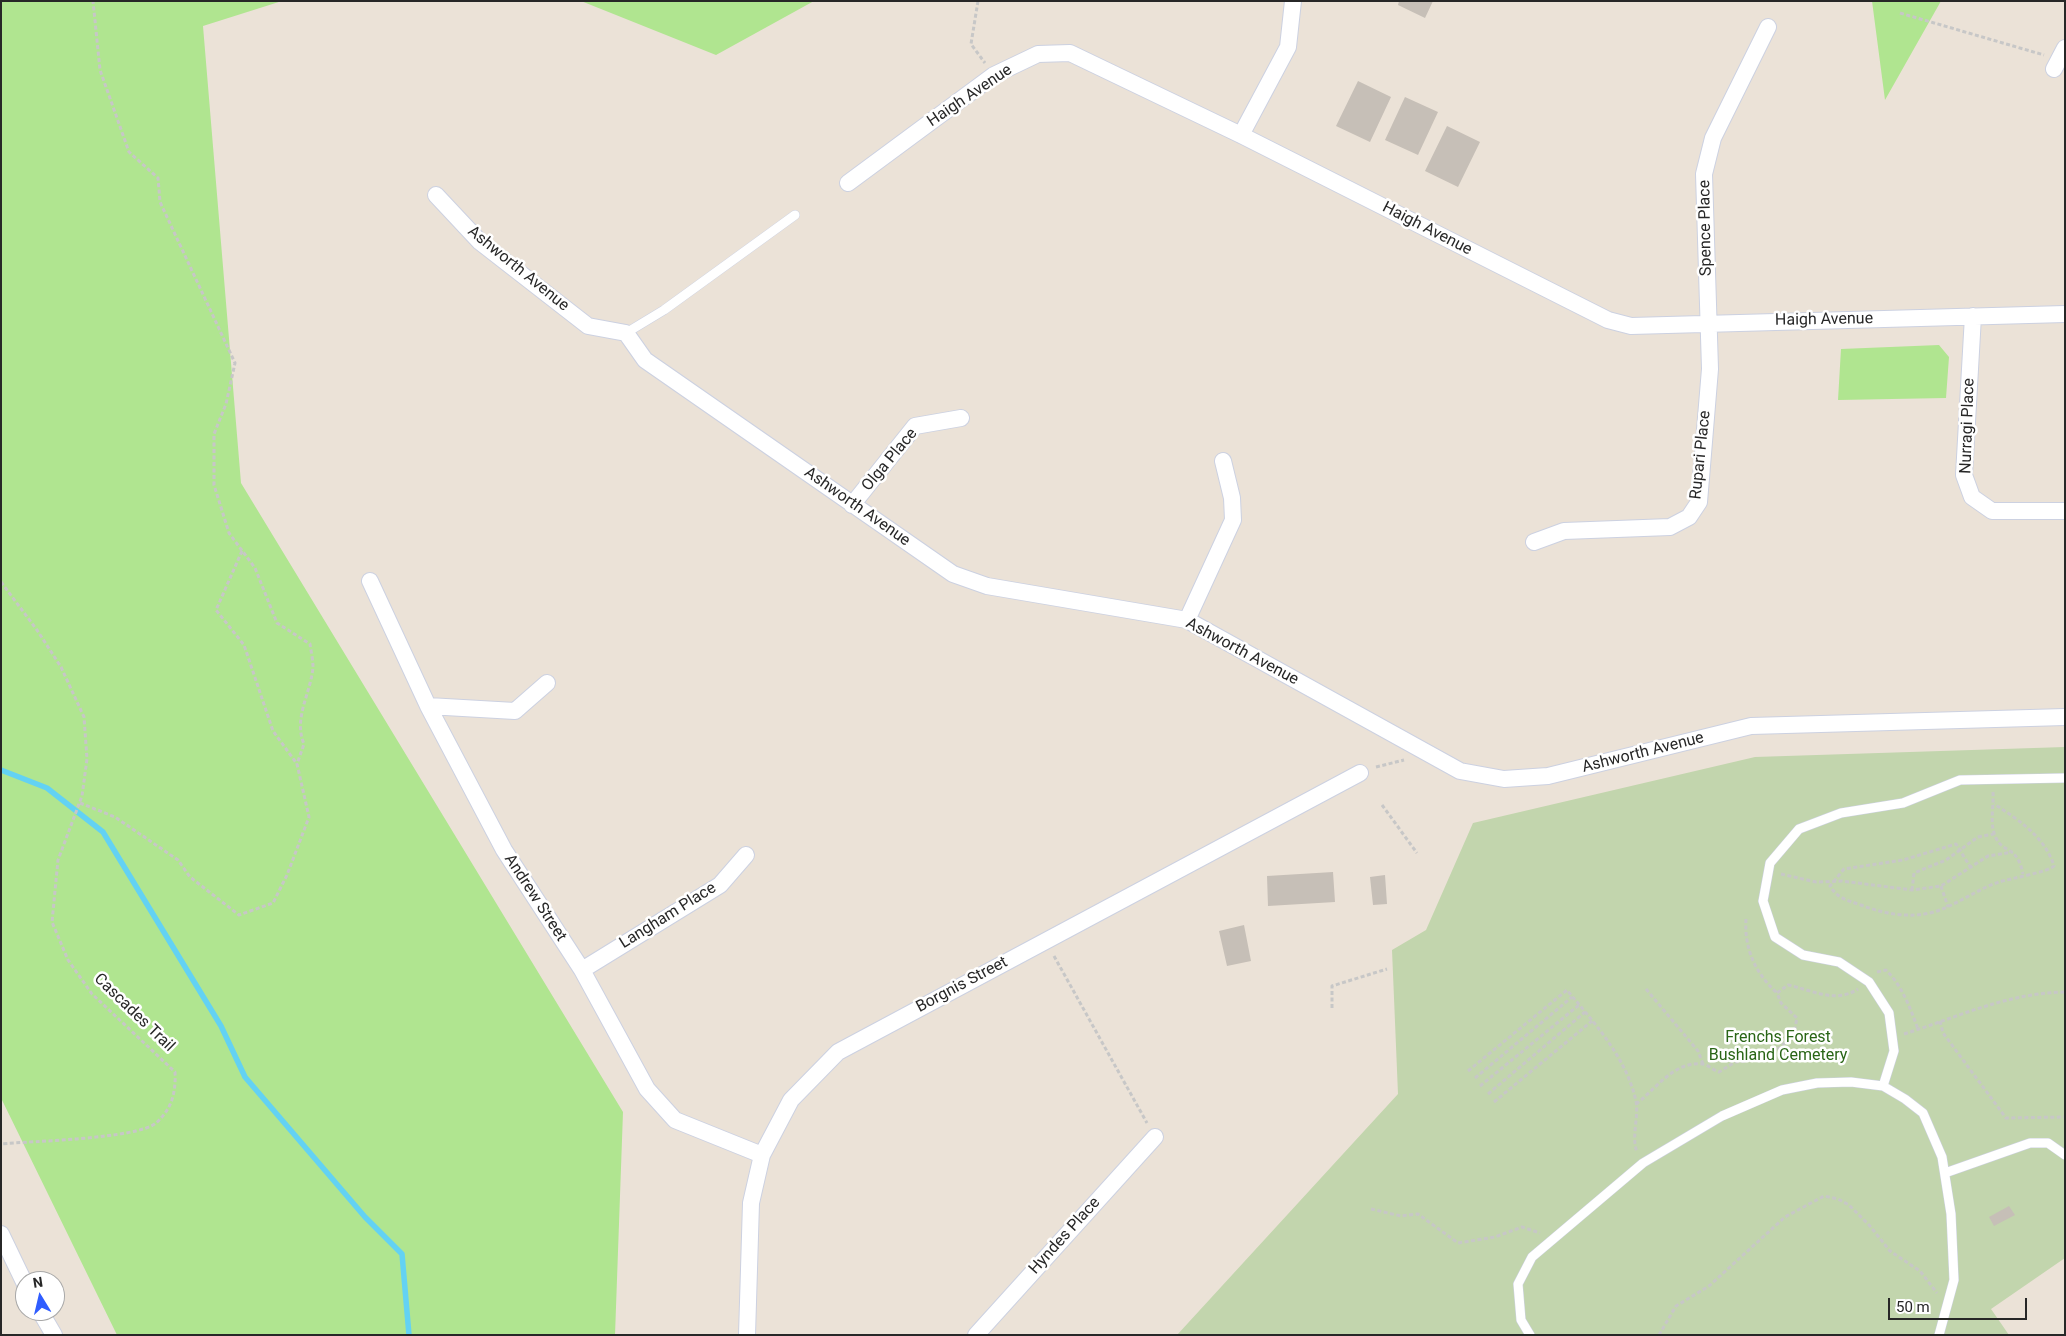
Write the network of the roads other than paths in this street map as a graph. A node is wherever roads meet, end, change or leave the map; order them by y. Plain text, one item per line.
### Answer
1 (1293, 1) edge
2 (1768, 27) dead end
3 (1241, 135) junction
4 (848, 183) dead end
5 (436, 196) dead end
6 (795, 215) dead end
7 (2065, 314) edge
8 (1973, 316) junction
9 (1708, 322) junction
10 (626, 333) junction
11 (961, 418) dead end
12 (1224, 462) dead end
13 (852, 505) junction
14 (2065, 512) edge
15 (1534, 542) dead end
16 (370, 581) dead end
17 (1187, 620) junction
18 (547, 683) dead end
19 (428, 706) junction
20 (2065, 717) edge
21 (1360, 772) road end
22 (2065, 778) edge
23 (746, 855) dead end
24 (582, 970) junction
25 (1883, 1086) junction
26 (1155, 1137) road end
27 (762, 1155) junction
28 (2065, 1155) edge
29 (1944, 1173) junction
30 (1, 1234) edge
31 (19, 1271) edge
32 (46, 1321) edge
33 (54, 1335) edge
34 (747, 1335) edge
35 (976, 1335) edge
36 (1530, 1335) edge
37 (1939, 1335) edge

1 - 3 street
2 - 9 street, Spence Place
3 - 4 street, Haigh Avenue
3 - 9 street, Haigh Avenue
5 - 10 street, Ashworth Avenue
6 - 10 lane
7 - 8 street, Haigh Avenue
8 - 9 street, Haigh Avenue
8 - 14 street, Nurragi Place
9 - 15 street, Rupari Place
10 - 13 street, Ashworth Avenue
11 - 13 street, Olga Place
12 - 17 street
13 - 17 street, Ashworth Avenue
16 - 19 street, Andrew Street
17 - 20 street, Ashworth Avenue
18 - 19 street
19 - 24 street, Andrew Street
21 - 27 street, Borgnis Street
22 - 25 lane
23 - 24 street, Langham Place
24 - 27 street, Andrew Street
25 - 29 lane
25 - 36 lane
26 - 35 street, Hyndes Place
27 - 34 street, Borgnis Street
28 - 29 lane
29 - 37 lane
30 - 31 street
32 - 33 street

